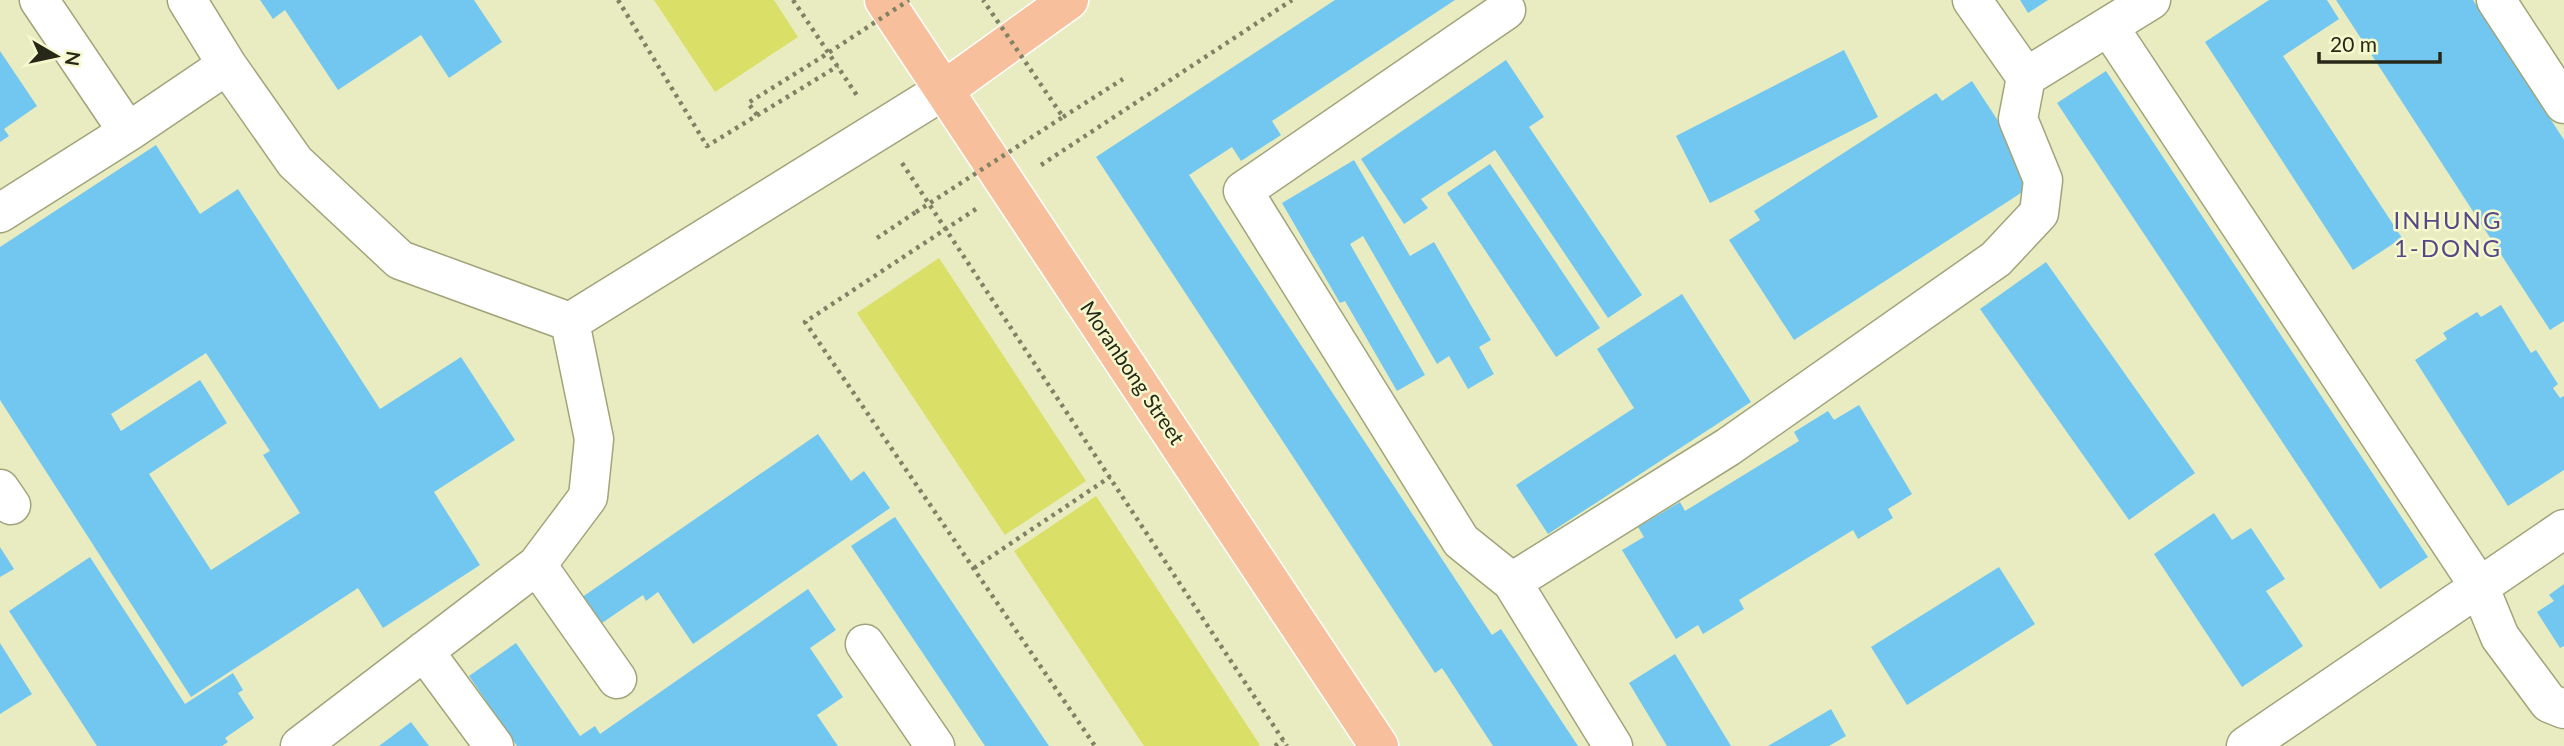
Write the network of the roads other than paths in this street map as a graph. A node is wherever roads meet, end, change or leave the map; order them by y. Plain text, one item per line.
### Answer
1 (39, 0) edge
2 (187, 0) edge
3 (884, 0) edge
4 (1069, 0) edge
5 (1972, 0) edge
6 (2151, 0) edge
7 (2496, 0) edge
8 (1506, 10) dead end
9 (2109, 27) junction
10 (227, 65) junction
11 (2026, 77) junction
12 (2559, 87) edge
13 (944, 90) junction
14 (128, 132) junction
15 (0, 213) edge
16 (570, 322) junction
17 (2564, 528) edge
18 (537, 565) junction
19 (1512, 582) junction
20 (2479, 586) junction
21 (865, 644) dead end
22 (424, 651) junction
23 (617, 679) dead end
24 (2564, 709) edge
25 (300, 746) edge
26 (494, 746) edge
27 (935, 746) edge
28 (1379, 746) edge
29 (1613, 746) edge
30 (2246, 746) edge

1 - 14 street
2 - 10 street
3 - 13 main road, Moranbong Street
4 - 13 main road
5 - 11 street
6 - 9 street
7 - 12 street
8 - 19 street
9 - 11 street
9 - 20 street
10 - 14 street
10 - 16 street
11 - 19 street
13 - 16 street
13 - 28 main road, Moranbong Street
14 - 15 street
16 - 18 street
17 - 20 street
18 - 22 street
18 - 23 street
19 - 29 street
20 - 24 street
20 - 30 street
21 - 27 street
22 - 25 street
22 - 26 street

